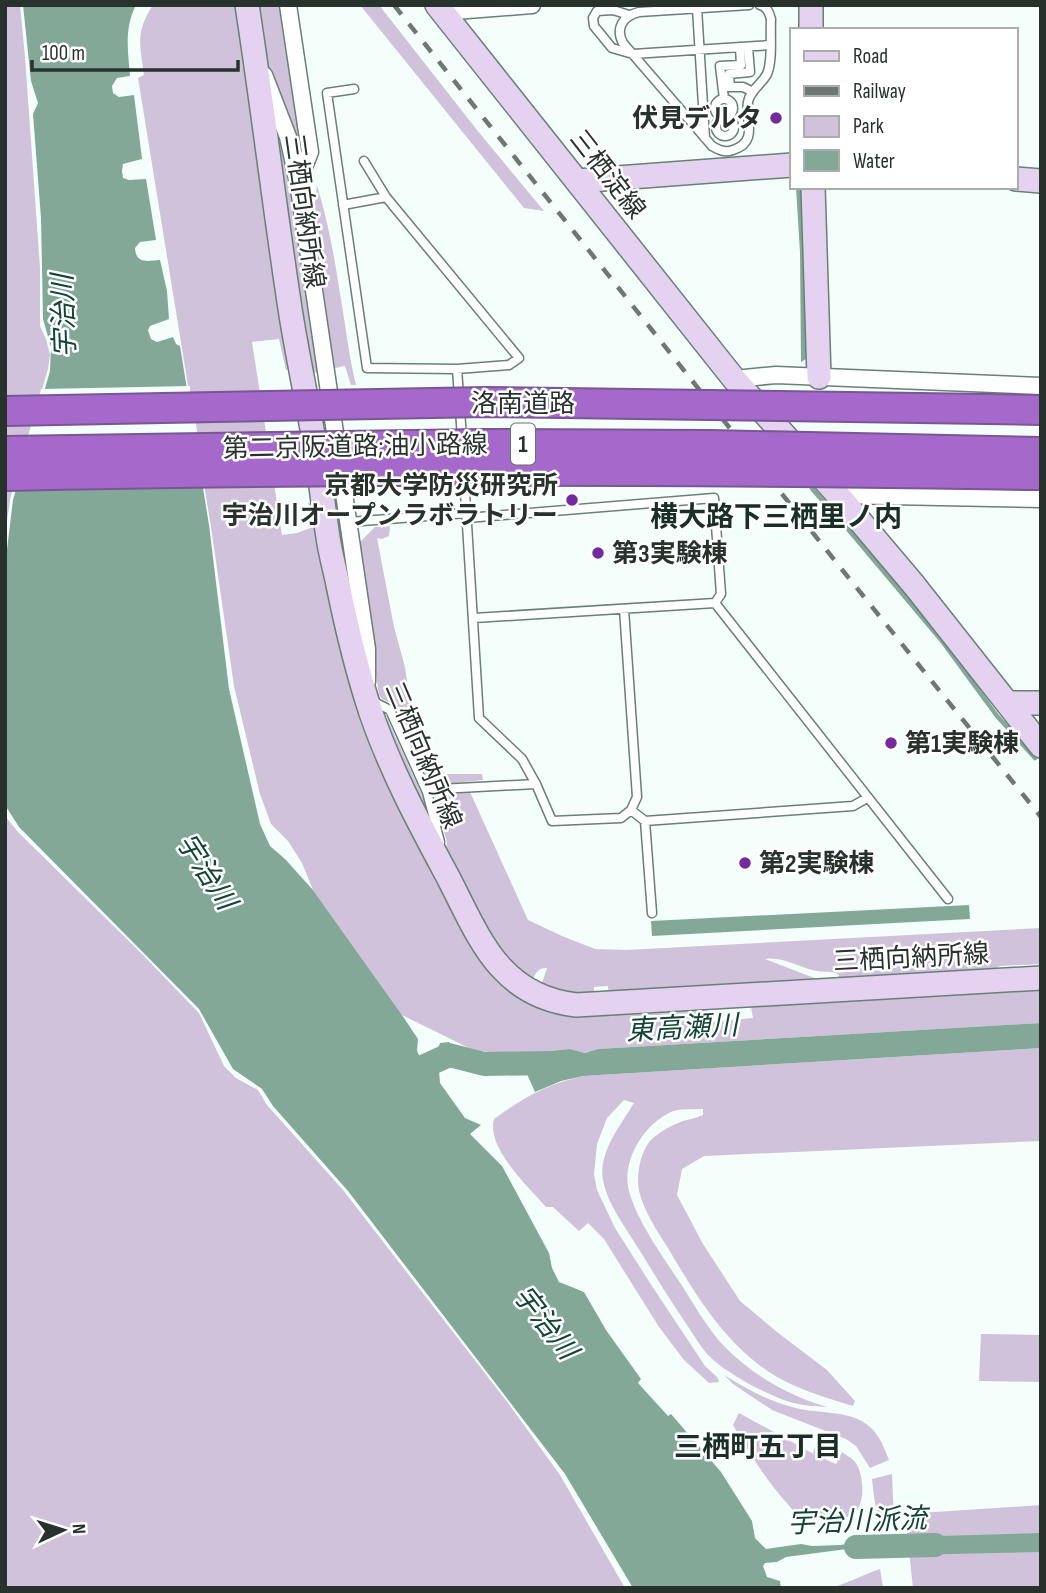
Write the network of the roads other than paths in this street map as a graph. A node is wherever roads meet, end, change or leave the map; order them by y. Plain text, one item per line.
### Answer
1 (247, 5) edge
2 (288, 5) edge
3 (532, 5) edge
4 (749, 5) edge
5 (762, 5) edge
6 (811, 5) edge
7 (440, 8) edge
8 (697, 8) junction
9 (629, 15) junction
10 (811, 28) edge
11 (770, 45) junction
12 (744, 47) junction
13 (699, 50) junction
14 (254, 54) junction
15 (633, 54) junction
16 (723, 88) junction
17 (354, 89) dead end
18 (753, 92) junction
19 (723, 99) junction
20 (725, 117) junction
21 (750, 125) junction
22 (735, 126) junction
23 (705, 138) junction
24 (363, 161) dead end
25 (790, 165) edge
26 (1018, 179) edge
27 (577, 181) junction
28 (1041, 181) edge
29 (298, 182) junction
30 (813, 189) edge
31 (386, 197) junction
32 (343, 205) junction
33 (457, 369) junction
34 (818, 377) junction
35 (733, 379) junction
36 (1041, 386) edge
37 (1041, 410) edge
38 (5, 411) edge
39 (5, 434) edge
40 (1041, 435) edge
41 (462, 447) dead end
42 (5, 452) edge
43 (1041, 452) edge
44 (463, 460) dead end
45 (1041, 475) edge
46 (5, 476) edge
47 (838, 495) junction
48 (1041, 499) edge
49 (467, 515) junction
50 (349, 522) junction
51 (715, 603) junction
52 (624, 609) junction
53 (474, 618) junction
54 (367, 698) junction
55 (1041, 703) edge
56 (1007, 704) junction
57 (1041, 746) edge
58 (536, 784) junction
59 (427, 792) junction
60 (867, 797) junction
61 (631, 810) junction
62 (645, 821) junction
63 (445, 873) junction
64 (948, 899) dead end
65 (652, 913) dead end
66 (1041, 978) edge

1 - 14 main road, 三栖向納所線
2 - 29 street
3 - 7 street
4 - 8 lane
5 - 11 lane
6 - 10 main road
7 - 27 main road, 三栖淀線
8 - 9 lane
8 - 13 lane
9 - 15 lane
9 - 15 lane
11 - 12 lane
11 - 18 lane
12 - 13 lane
12 - 16 lane
13 - 15 lane
13 - 23 lane
14 - 29 street
14 - 54 main road, 三栖向納所線
15 - 23 lane
16 - 18 lane
16 - 19 lane
17 - 32 lane
18 - 21 lane
19 - 20 lane
19 - 20 lane
20 - 22 lane
20 - 22 lane
21 - 22 lane
21 - 23 lane
24 - 31 lane
25 - 27 main road
26 - 28 main road
27 - 35 main road, 三栖淀線
29 - 50 street
30 - 34 main road
31 - 32 lane
31 - 33 lane
32 - 33 lane
33 - 41 lane
34 - 35 street
34 - 36 street
35 - 47 main road, 三栖淀線
37 - 38 highway, 洛南道路 / 1, bridge
39 - 40 highway, 第二京阪道路;油小路線 / 1
42 - 43 highway, 第二京阪道路;油小路線 / 1, bridge
44 - 49 lane
45 - 46 highway, 1, bridge
47 - 48 street
47 - 56 main road, 三栖淀線
49 - 50 lane
49 - 51 lane
49 - 53 lane
50 - 54 street
51 - 52 lane
51 - 60 lane
52 - 53 lane
52 - 61 lane
53 - 58 lane
54 - 59 lane
54 - 63 main road, 三栖向納所線
55 - 56 main road
56 - 57 main road, 三栖淀線
58 - 59 lane
58 - 61 lane
59 - 63 lane
60 - 62 lane
60 - 64 lane
61 - 62 lane
62 - 65 lane
63 - 66 main road, 三栖向納所線

